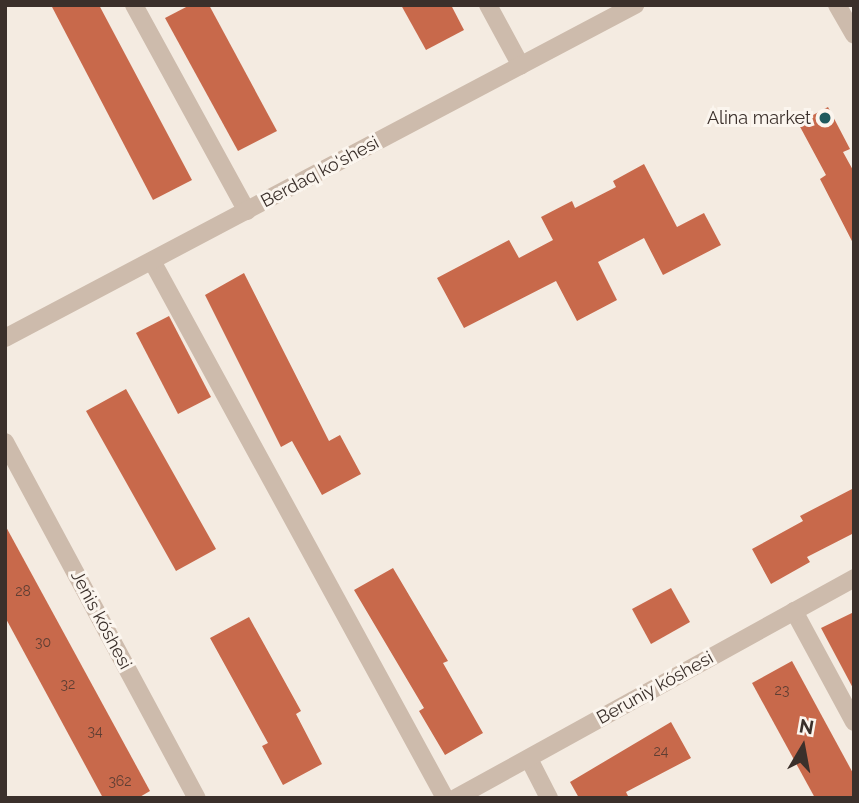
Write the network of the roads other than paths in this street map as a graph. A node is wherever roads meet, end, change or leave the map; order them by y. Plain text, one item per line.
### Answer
1 (134, 5) edge
2 (488, 5) edge
3 (635, 5) edge
4 (837, 5) edge
5 (854, 35) edge
6 (521, 66) junction
7 (247, 211) junction
8 (152, 261) junction
9 (5, 338) edge
10 (5, 442) edge
11 (854, 578) edge
12 (794, 611) junction
13 (854, 722) edge
14 (528, 759) junction
15 (197, 798) edge
16 (445, 798) edge
17 (456, 798) edge
18 (549, 798) edge

1 - 7 street
2 - 6 street
3 - 6 street, Berdaq ko'shesi
4 - 5 street
6 - 7 street, Berdaq ko'shesi
7 - 8 street, Berdaq ko'shesi
8 - 9 street, Berdaq ko'shesi
8 - 16 street
10 - 15 street, Jeńis kóshesi
11 - 12 street, Beruniy kóshesi
12 - 13 street
12 - 14 street, Beruniy kóshesi
14 - 17 street, Beruniy kóshesi
14 - 18 street

